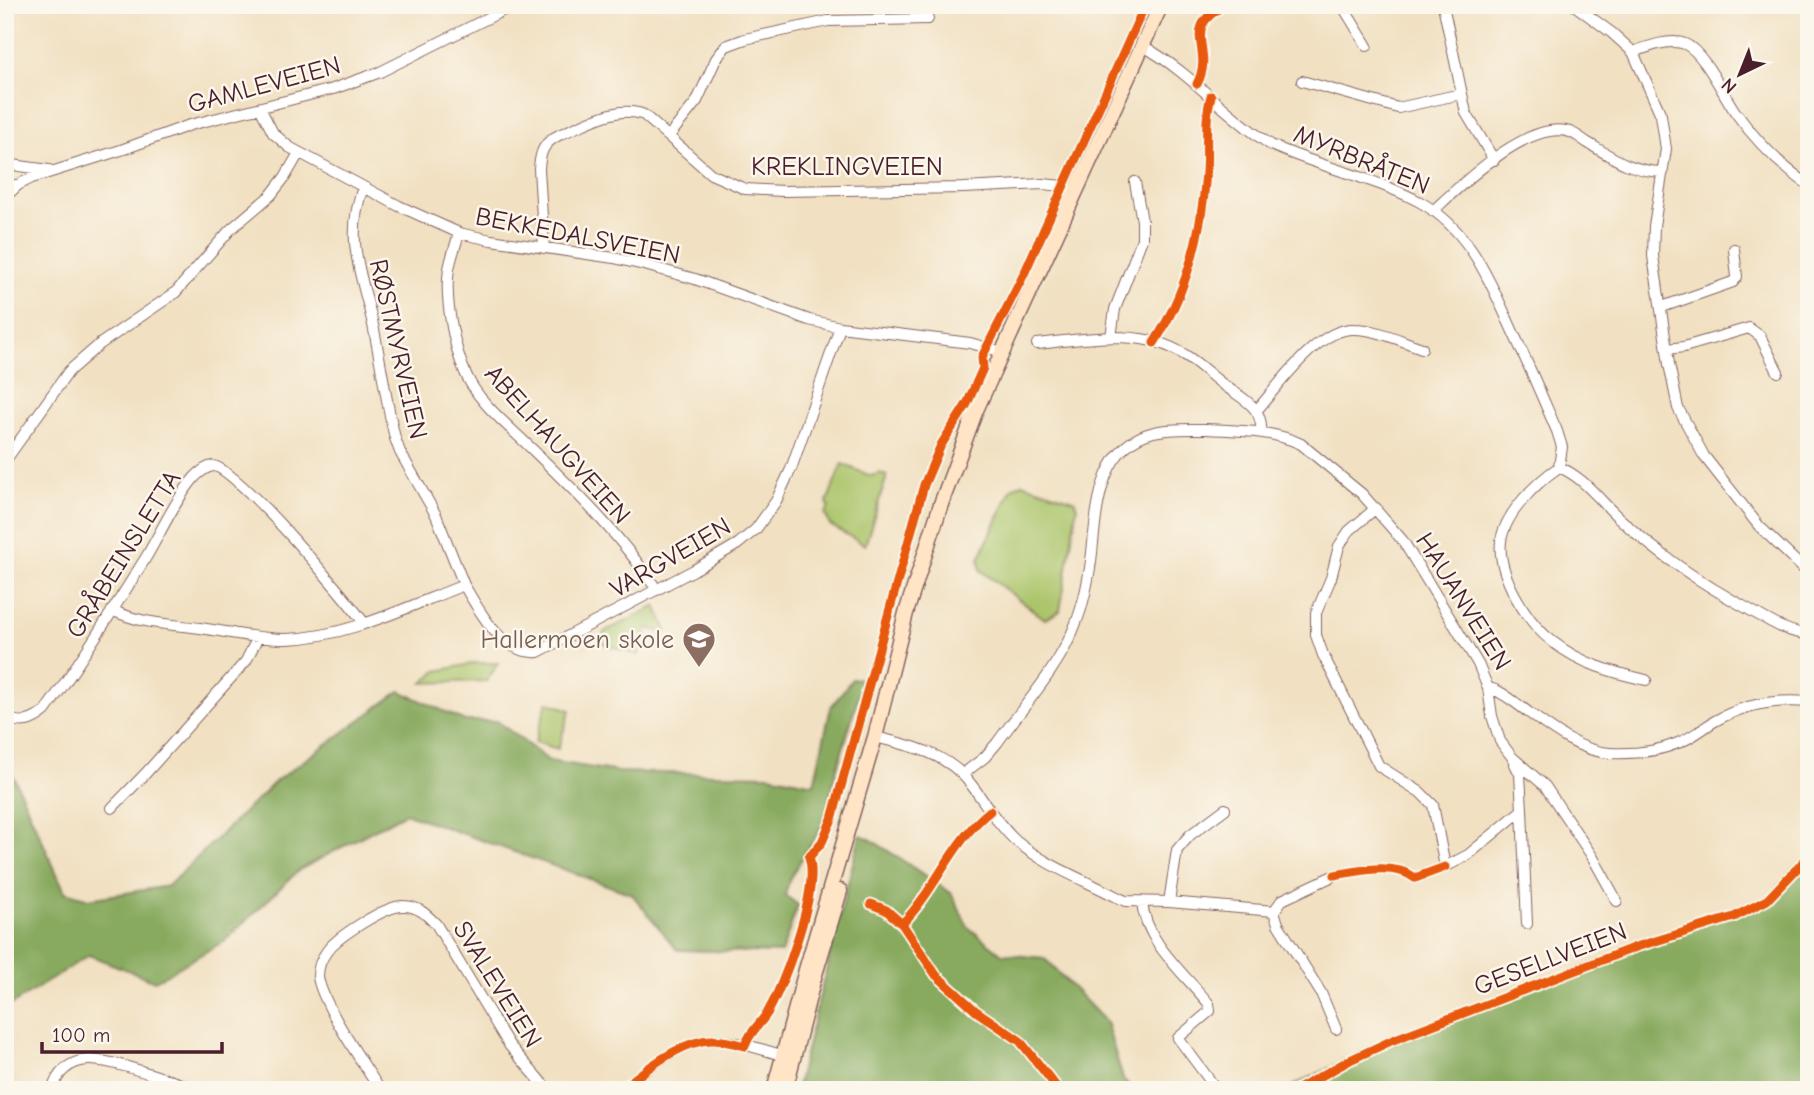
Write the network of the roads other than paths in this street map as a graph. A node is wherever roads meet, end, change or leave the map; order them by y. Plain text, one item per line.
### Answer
1 (514, 5) edge
2 (1161, 5) edge
3 (1342, 5) edge
4 (1443, 5) edge
5 (1574, 5) edge
6 (928, 19) dead end
7 (1143, 46) junction
8 (1367, 46) dead end
9 (1633, 52) junction
10 (1303, 81) dead end
11 (1461, 94) junction
12 (260, 108) junction
13 (669, 136) junction
14 (299, 153) junction
15 (1494, 160) junction
16 (5, 164) edge
17 (53, 170) junction
18 (1663, 172) junction
19 (1135, 182) dead end
20 (5, 185) edge
21 (18, 185) junction
22 (1809, 185) edge
23 (363, 187) junction
24 (1076, 192) junction
25 (5, 197) edge
26 (1433, 211) junction
27 (459, 233) junction
28 (544, 248) junction
29 (1734, 248) dead end
30 (1662, 307) junction
31 (840, 327) junction
32 (1111, 337) junction
33 (1037, 344) dead end
34 (1422, 348) dead end
35 (1667, 349) junction
36 (1003, 352) junction
37 (1778, 372) dead end
38 (1257, 410) junction
39 (1261, 432) junction
40 (5, 461) edge
41 (1559, 467) junction
42 (1376, 508) junction
43 (1809, 574) edge
44 (464, 585) junction
45 (657, 590) junction
46 (112, 610) junction
47 (364, 623) junction
48 (1809, 634) edge
49 (258, 637) junction
50 (1646, 680) dead end
51 (1488, 688) junction
52 (1809, 702) edge
53 (5, 717) edge
54 (876, 737) junction
55 (1512, 757) junction
56 (963, 774) junction
57 (112, 808) dead end
58 (1225, 809) dead end
59 (1522, 810) junction
60 (1335, 875) dead end
61 (1617, 901) dead end
62 (1142, 902) junction
63 (1169, 902) junction
64 (1274, 911) junction
65 (1527, 924) dead end
66 (1336, 1029) dead end
67 (788, 1057) junction
68 (53, 1090) edge
69 (200, 1090) edge
70 (380, 1090) edge
71 (548, 1090) edge
72 (621, 1090) edge
73 (774, 1090) edge
74 (785, 1090) edge
75 (1217, 1090) edge

1 - 12 street, GAMLEVEIEN
2 - 7 main road
3 - 8 street
4 - 11 street
5 - 9 street
6 - 13 street
7 - 24 main road
7 - 26 street, MYRBRÅTEN
9 - 18 street
9 - 22 street
10 - 11 street
11 - 15 street
12 - 14 street, BEKKEDALSVEIEN
12 - 17 street, GAMLEVEIEN
13 - 24 street, KREKLINGVEIEN
13 - 28 street, KREKLINGVEIEN
14 - 23 street, BEKKEDALSVEIEN
14 - 40 street
15 - 18 street
15 - 26 street
16 - 17 street
17 - 21 street, GAMLEVEIEN
18 - 30 street
19 - 32 street
20 - 21 street, GAMLEVEIEN
21 - 25 street, GAMLEVEIEN
23 - 27 street, BEKKEDALSVEIEN
23 - 44 street, RØSTMYRVEIEN
24 - 36 main road
26 - 41 street, MYRBRÅTEN
27 - 28 street, BEKKEDALSVEIEN
27 - 45 street, ABELHAUGVEIEN
28 - 31 street, BEKKEDALSVEIEN
29 - 30 street
30 - 35 street
31 - 36 street, BEKKEDALSVEIEN
31 - 45 street, VARGVEIEN
32 - 33 street
32 - 38 street
34 - 38 street
35 - 37 street
35 - 43 street
36 - 54 main road
38 - 39 street
39 - 42 street, HAUANVEIEN
39 - 56 street, HAUANVEIEN
41 - 48 street
41 - 50 street
42 - 51 street, HAUANVEIEN
42 - 59 street
44 - 45 street, VARGVEIEN
44 - 47 street
46 - 47 street, GRÅBEINSLETTA
46 - 49 street
46 - 53 street, GRÅBEINSLETTA
47 - 49 street
49 - 57 street
51 - 52 street, HAUANVEIEN
51 - 55 street, GESELLVEIEN
54 - 56 street
54 - 67 main road
55 - 59 street
55 - 61 street, GESELLVEIEN
56 - 62 street
58 - 63 street
59 - 65 street
60 - 64 street
62 - 63 street
62 - 75 street
63 - 64 street
64 - 66 street
67 - 72 street
67 - 73 main road
67 - 74 main road
68 - 69 street
70 - 71 street, SVALEVEIEN

